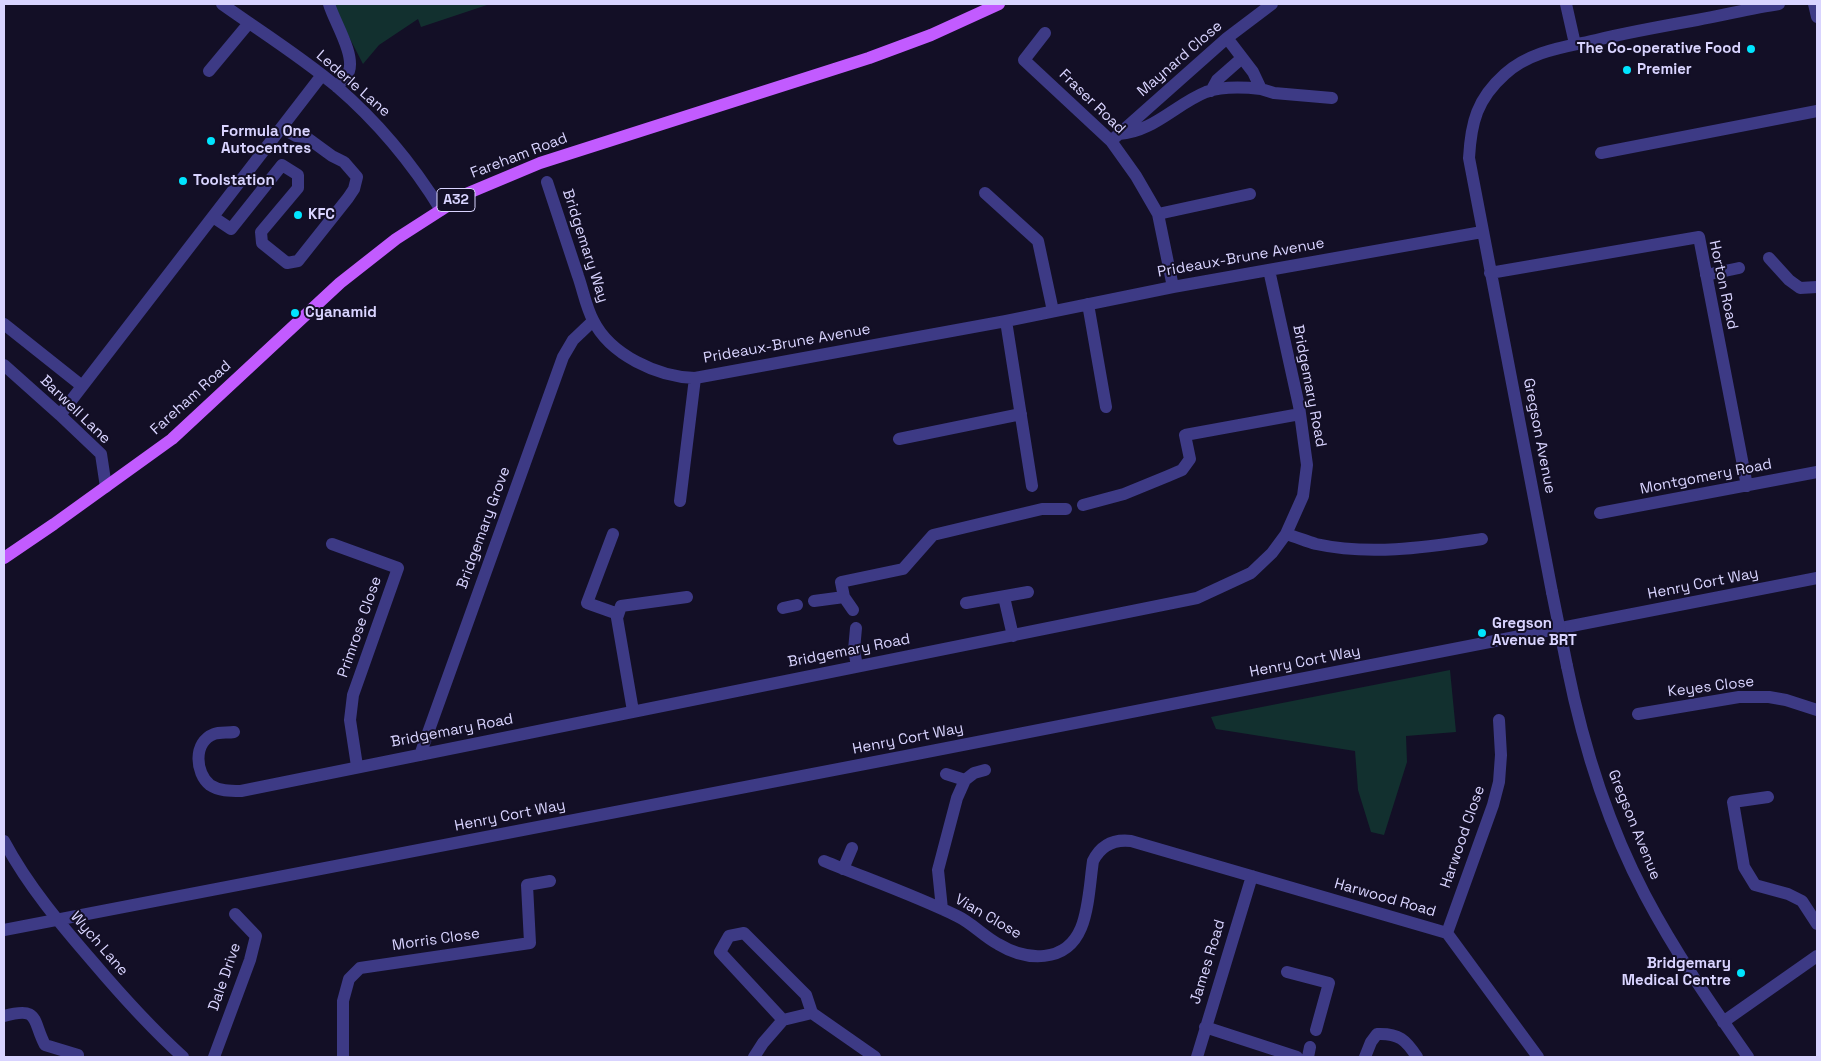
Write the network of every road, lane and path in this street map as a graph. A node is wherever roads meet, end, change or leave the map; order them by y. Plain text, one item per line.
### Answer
1 (222, 4) edge
2 (329, 4) edge
3 (999, 4) edge
4 (1272, 4) edge
5 (1566, 4) edge
6 (1779, 4) edge
7 (1814, 4) edge
8 (1817, 17) edge
9 (249, 23) junction
10 (1045, 33) dead end
11 (1227, 38) junction
12 (1575, 44) junction
13 (1242, 58) junction
14 (209, 71) dead end
15 (322, 76) junction
16 (337, 87) junction
17 (1261, 89) junction
18 (1211, 91) junction
19 (1332, 98) dead end
20 (1817, 112) edge
21 (282, 128) junction
22 (1115, 137) junction
23 (1602, 153) dead end
24 (547, 182) dead end
25 (984, 193) dead end
26 (1250, 194) dead end
27 (441, 210) junction
28 (1158, 214) junction
29 (213, 217) junction
30 (1482, 232) junction
31 (1769, 258) dead end
32 (1739, 268) dead end
33 (1269, 270) junction
34 (1490, 273) junction
35 (1706, 275) junction
36 (1173, 286) junction
37 (1817, 286) edge
38 (1088, 304) junction
39 (1054, 311) junction
40 (593, 321) junction
41 (1006, 321) junction
42 (4, 324) edge
43 (4, 365) edge
44 (695, 378) junction
45 (82, 386) junction
46 (1106, 407) dead end
47 (1021, 414) junction
48 (1300, 414) junction
49 (60, 415) junction
50 (899, 439) dead end
51 (1817, 472) edge
52 (1032, 486) dead end
53 (1747, 486) junction
54 (106, 488) junction
55 (680, 501) dead end
56 (1083, 505) dead end
57 (1066, 509) dead end
58 (1600, 513) dead end
59 (614, 534) dead end
60 (1286, 534) junction
61 (1482, 539) dead end
62 (332, 544) dead end
63 (4, 558) edge
64 (1817, 578) edge
65 (1028, 592) dead end
66 (844, 596) junction
67 (687, 597) dead end
68 (1004, 597) junction
69 (814, 601) dead end
70 (966, 603) dead end
71 (797, 605) dead end
72 (783, 608) dead end
73 (853, 610) dead end
74 (618, 614) junction
75 (856, 628) dead end
76 (1014, 636) junction
77 (857, 666) junction
78 (1817, 710) edge
79 (633, 711) junction
80 (1638, 714) dead end
81 (1499, 720) dead end
82 (234, 732) dead end
83 (420, 755) junction
84 (357, 766) junction
85 (985, 770) dead end
86 (946, 774) dead end
87 (965, 780) junction
88 (1768, 797) dead end
89 (4, 841) edge
90 (852, 848) dead end
91 (824, 861) dead end
92 (843, 869) junction
93 (1252, 876) junction
94 (550, 880) dead end
95 (942, 909) junction
96 (235, 914) dead end
97 (56, 920) junction
98 (1817, 924) edge
99 (4, 930) edge
100 (1447, 933) junction
101 (1817, 956) edge
102 (1287, 972) dead end
103 (812, 1013) junction
104 (4, 1016) edge
105 (783, 1020) junction
106 (1723, 1022) junction
107 (1205, 1027) junction
108 (1316, 1030) dead end
109 (78, 1055) dead end
110 (183, 1057) edge
111 (214, 1057) edge
112 (343, 1057) edge
113 (754, 1057) edge
114 (875, 1057) edge
115 (1197, 1057) edge
116 (1297, 1057) edge
117 (1365, 1057) edge
118 (1418, 1057) edge
119 (1538, 1057) edge
120 (1748, 1057) edge

1 - 9 street, Lederle Lane
2 - 16 street
3 - 27 main road, Fareham Road / A32
4 - 11 street, Maynard Close
5 - 12 street
6 - 12 street, Gregson Avenue
7 - 8 street
9 - 14 street
9 - 15 street, Lederle Lane
10 - 22 street, Fraser Road
11 - 13 street
11 - 22 street, Maynard Close
12 - 30 street, Gregson Avenue
13 - 17 street
13 - 18 street
15 - 16 street, Lederle Lane
15 - 21 street
16 - 27 street, Lederle Lane
17 - 18 street
17 - 19 street
18 - 22 street
20 - 23 street
21 - 29 street
21 - 29 street
22 - 28 street, Fraser Road
24 - 40 street, Bridgemary Way
25 - 39 street
26 - 28 street
27 - 54 main road, Fareham Road / A32
28 - 36 street, Fraser Road
29 - 45 street
30 - 33 street, Prideaux-Brune Avenue
30 - 34 street, Gregson Avenue
31 - 37 street
32 - 35 street
33 - 36 street, Prideaux-Brune Avenue
33 - 48 street, Bridgemary Road
34 - 35 street, Horton Road
34 - 106 street, Gregson Avenue, bridge
35 - 53 street, Horton Road
36 - 38 street, Prideaux-Brune Avenue
38 - 39 street, Prideaux-Brune Avenue
38 - 46 street
39 - 41 street, Prideaux-Brune Avenue
40 - 44 street, Prideaux-Brune Avenue
40 - 83 street, Bridgemary Grove
41 - 44 street, Prideaux-Brune Avenue
41 - 47 street
42 - 45 street
43 - 49 street, Barwell Lane
44 - 55 street
45 - 49 street
47 - 50 street
47 - 52 street
48 - 56 street
48 - 60 street, Bridgemary Road
49 - 54 street, Barwell Lane
51 - 53 street, Montgomery Road
53 - 58 street, Montgomery Road
54 - 63 main road, Fareham Road / A32
57 - 66 street
59 - 74 street
60 - 61 street
60 - 76 street, Bridgemary Road
62 - 84 street, Primrose Close
64 - 97 street, Henry Cort Way
65 - 68 street
66 - 69 street
66 - 73 street
67 - 74 street
68 - 70 street
68 - 76 street
71 - 72 street
74 - 79 street
75 - 77 street
76 - 77 street, Bridgemary Road
77 - 79 street, Bridgemary Road
78 - 80 street, Keyes Close
79 - 83 street, Bridgemary Road
81 - 100 street, Harwood Close
82 - 84 street, Bridgemary Road
83 - 84 street, Bridgemary Road
85 - 87 street
86 - 87 street
87 - 95 street
88 - 98 street
89 - 97 street, Wych Lane
90 - 92 street
91 - 92 street, Vian Close
92 - 95 street, Vian Close
93 - 95 street, Vian Close
93 - 100 street, Harwood Road
93 - 107 street, James Road
94 - 112 street, Morris Close
96 - 111 street, Dale Drive
97 - 99 street, Henry Cort Way
97 - 110 street, Wych Lane
100 - 119 street, Harwood Road
101 - 106 street
102 - 108 street
103 - 105 street
103 - 105 street
103 - 114 street
104 - 109 street
105 - 113 street
106 - 120 street, Gregson Avenue
107 - 115 street, James Road
107 - 116 street
117 - 118 street

